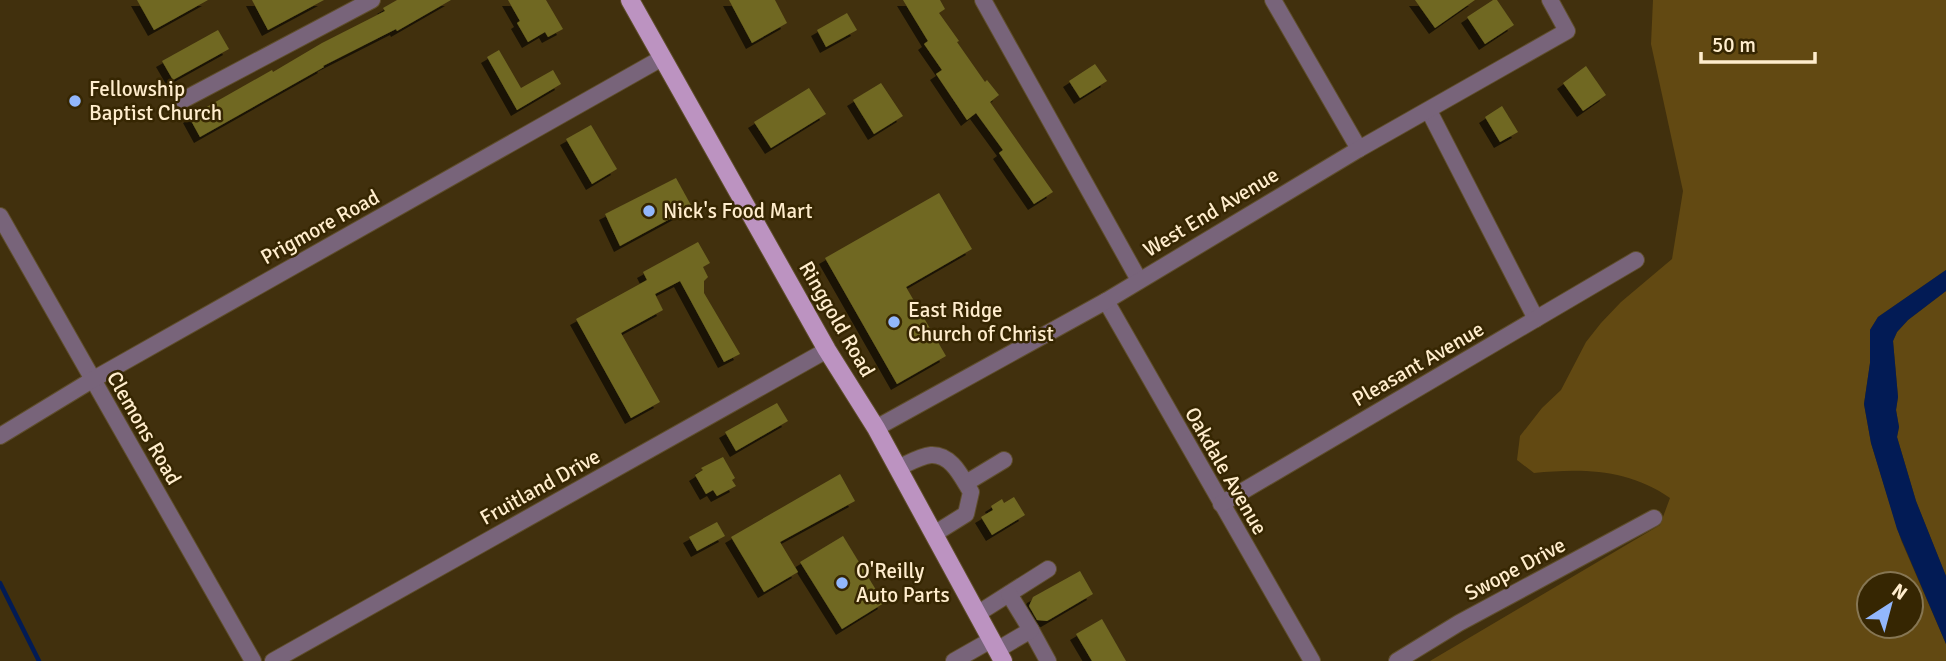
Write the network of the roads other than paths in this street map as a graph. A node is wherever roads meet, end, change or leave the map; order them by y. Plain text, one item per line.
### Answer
1 (372, 0) edge
2 (630, 0) edge
3 (983, 0) edge
4 (1273, 0) edge
5 (1550, 0) edge
6 (662, 58) junction
7 (183, 100) dead end
8 (1429, 111) junction
9 (1359, 149) junction
10 (0, 216) edge
11 (1636, 260) dead end
12 (1139, 280) junction
13 (1106, 301) junction
14 (1536, 319) junction
15 (827, 350) junction
16 (92, 380) junction
17 (876, 428) junction
18 (0, 436) edge
19 (1004, 460) dead end
20 (898, 468) junction
21 (965, 483) junction
22 (1221, 504) junction
23 (1654, 518) dead end
24 (934, 534) junction
25 (1048, 569) dead end
26 (1009, 594) junction
27 (977, 614) junction
28 (1031, 631) junction
29 (997, 650) edge
30 (253, 661) edge
31 (273, 661) edge
32 (954, 661) edge
33 (1048, 661) edge
34 (1312, 661) edge
35 (1397, 661) edge

1 - 7 street
2 - 6 main road, Ringgold Road
3 - 12 street
4 - 9 street
5 - 8 street, West End Avenue
6 - 15 main road, Ringgold Road
6 - 16 street, Prigmore Road
8 - 9 street, West End Avenue
8 - 14 street
9 - 12 street, West End Avenue
10 - 16 street, Clemons Road
11 - 14 street, Pleasant Avenue
12 - 13 street, West End Avenue
13 - 17 street, West End Avenue
13 - 22 street, Oakdale Avenue
14 - 22 street, Pleasant Avenue
15 - 17 main road, Ringgold Road
15 - 31 street, Fruitland Drive
16 - 18 street, Prigmore Road
16 - 30 street, Clemons Road
17 - 20 main road, Ringgold Road
19 - 21 street
20 - 21 street
20 - 24 main road, Ringgold Road
21 - 24 street
22 - 34 street, Oakdale Avenue
23 - 35 street, Swope Drive
24 - 27 main road, Ringgold Road
25 - 26 street
26 - 27 street
26 - 28 street
27 - 29 main road, Ringgold Road
28 - 29 street
28 - 33 street
29 - 32 street

